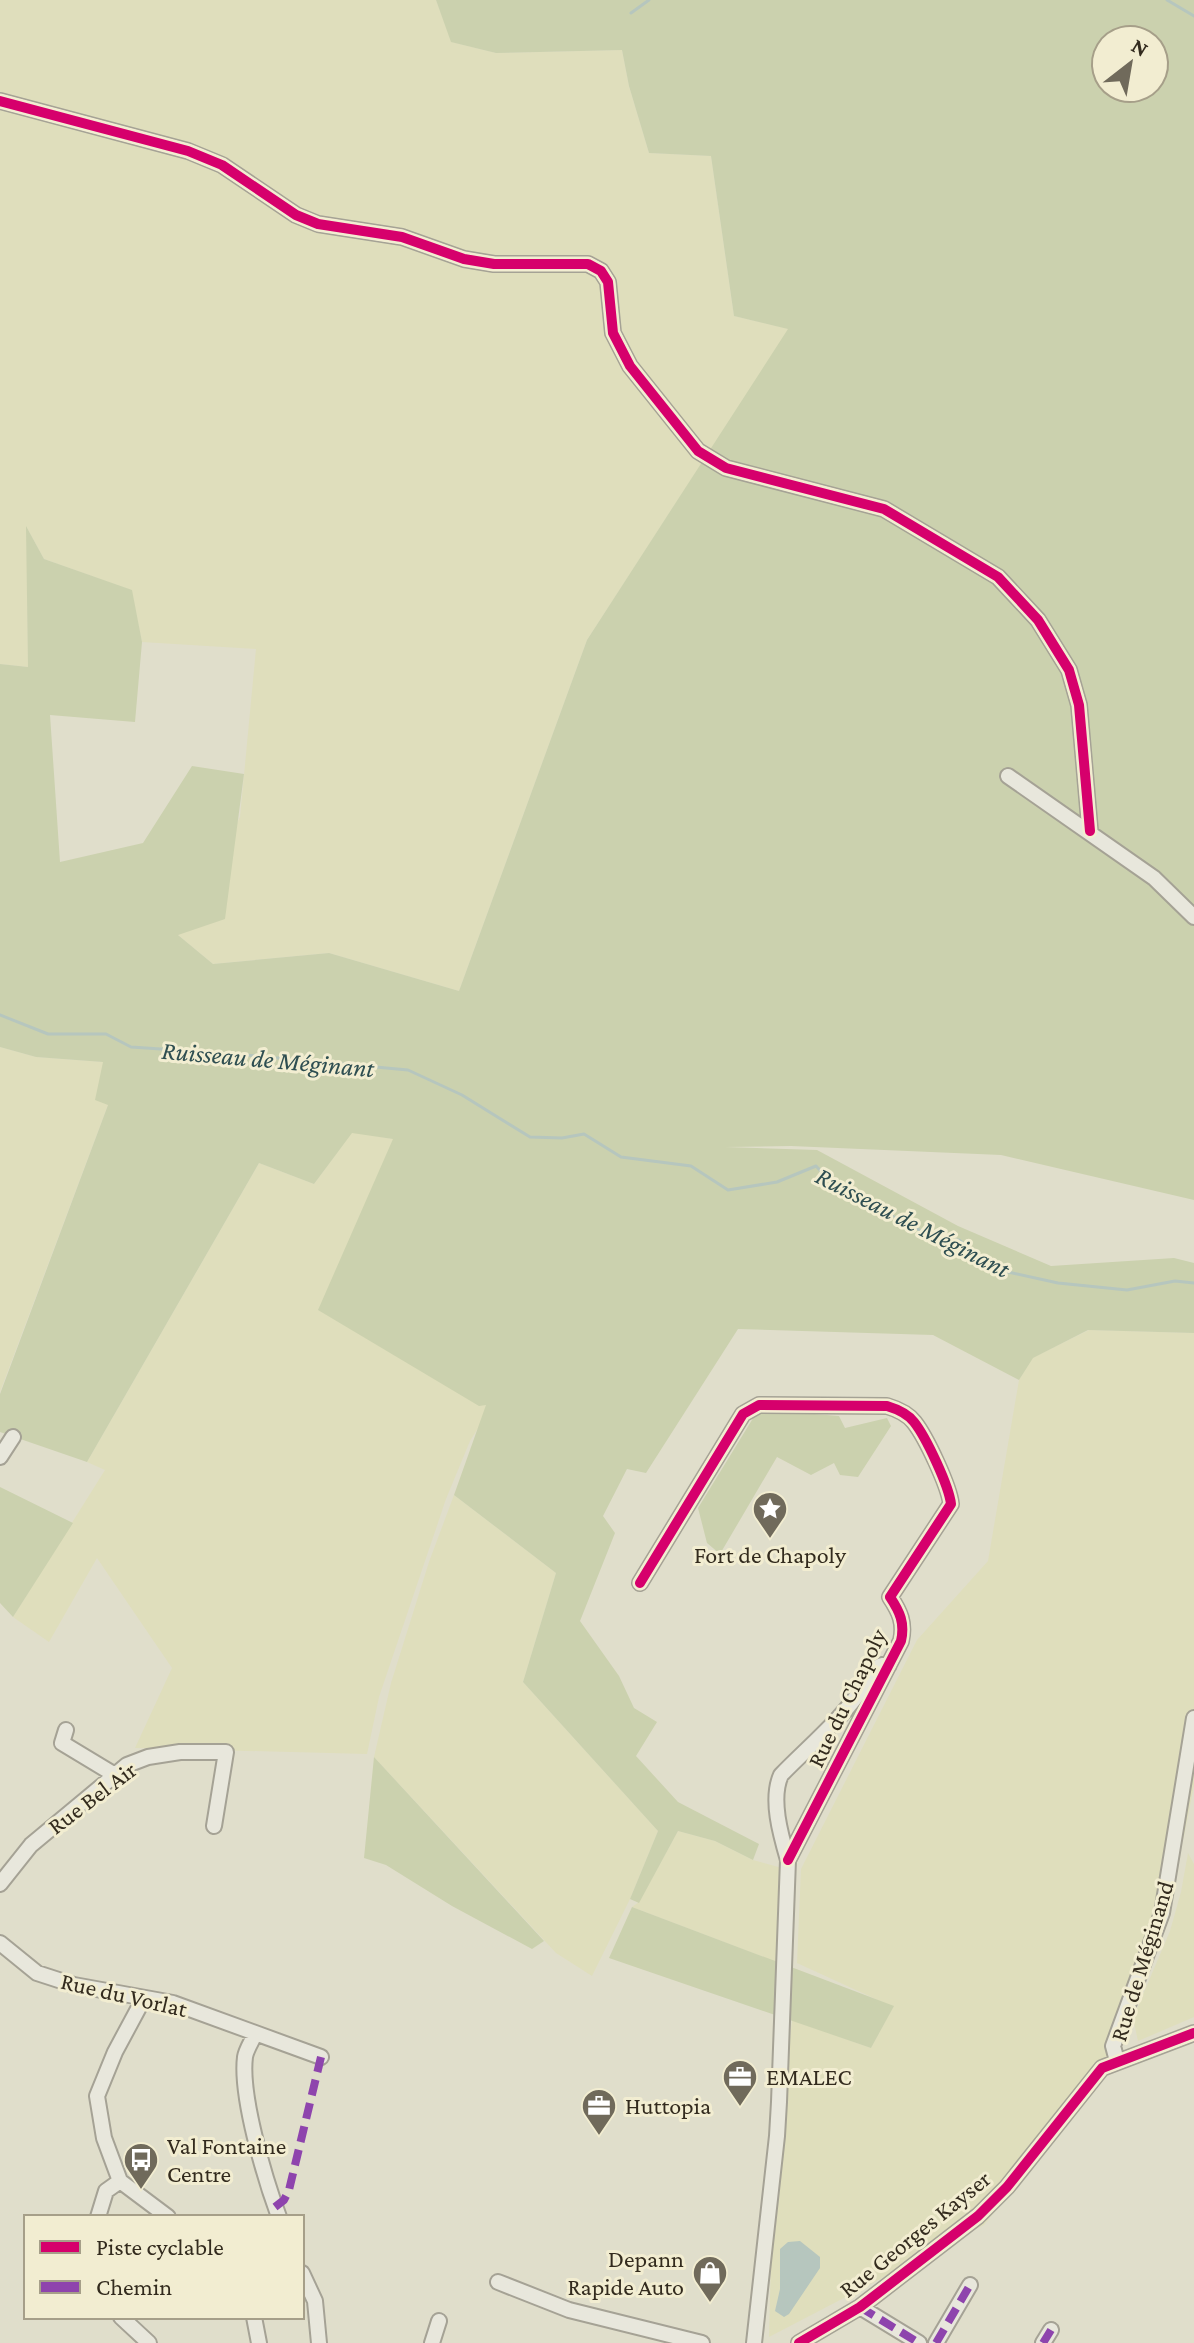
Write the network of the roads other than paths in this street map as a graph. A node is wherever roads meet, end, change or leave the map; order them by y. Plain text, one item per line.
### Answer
1 (0, 101) edge
2 (1008, 776) dead end
3 (1090, 831) junction
4 (1194, 917) edge
5 (13, 1437) dead end
6 (0, 1457) edge
7 (640, 1583) dead end
8 (889, 1665) junction
9 (1194, 1718) edge
10 (66, 1730) dead end
11 (115, 1775) junction
12 (214, 1826) dead end
13 (788, 1860) junction
14 (0, 1884) edge
15 (0, 1943) edge
16 (144, 1998) junction
17 (1194, 2033) edge
18 (255, 2034) junction
19 (321, 2057) dead end
20 (1117, 2061) junction
21 (120, 2181) junction
22 (99, 2215) edge
23 (165, 2215) edge
24 (278, 2215) edge
25 (304, 2277) edge
26 (498, 2282) dead end
27 (970, 2285) dead end
28 (860, 2307) junction
29 (123, 2319) edge
30 (254, 2319) edge
31 (439, 2321) dead end
32 (256, 2342) edge
33 (149, 2343) edge
34 (319, 2343) edge
35 (432, 2343) edge
36 (702, 2343) edge
37 (754, 2343) edge
38 (799, 2343) edge
39 (919, 2343) edge
40 (936, 2343) edge

1 - 3 street
2 - 3 street
3 - 4 street
5 - 6 street
7 - 8 street, Rue du Chapoly
8 - 13 street, Rue du Chapoly
8 - 13 street, Rue du Chapoly
9 - 20 street, Rue de Méginand
10 - 11 street
11 - 12 street, Rue Bel Air
11 - 14 street, Rue Bel Air
13 - 37 street, Rue du Chapoly
15 - 16 street, Rue du Vorlat
16 - 18 street, Rue du Vorlat
16 - 21 street
17 - 20 street, Rue Georges Kayser
18 - 19 street, Rue du Vorlat
18 - 24 street
20 - 28 street, Rue Georges Kayser
21 - 22 street
21 - 23 street
25 - 34 street
26 - 36 street
27 - 40 street
28 - 38 street, Rue Georges Kayser
28 - 39 street
29 - 33 street
30 - 32 street
31 - 35 street

